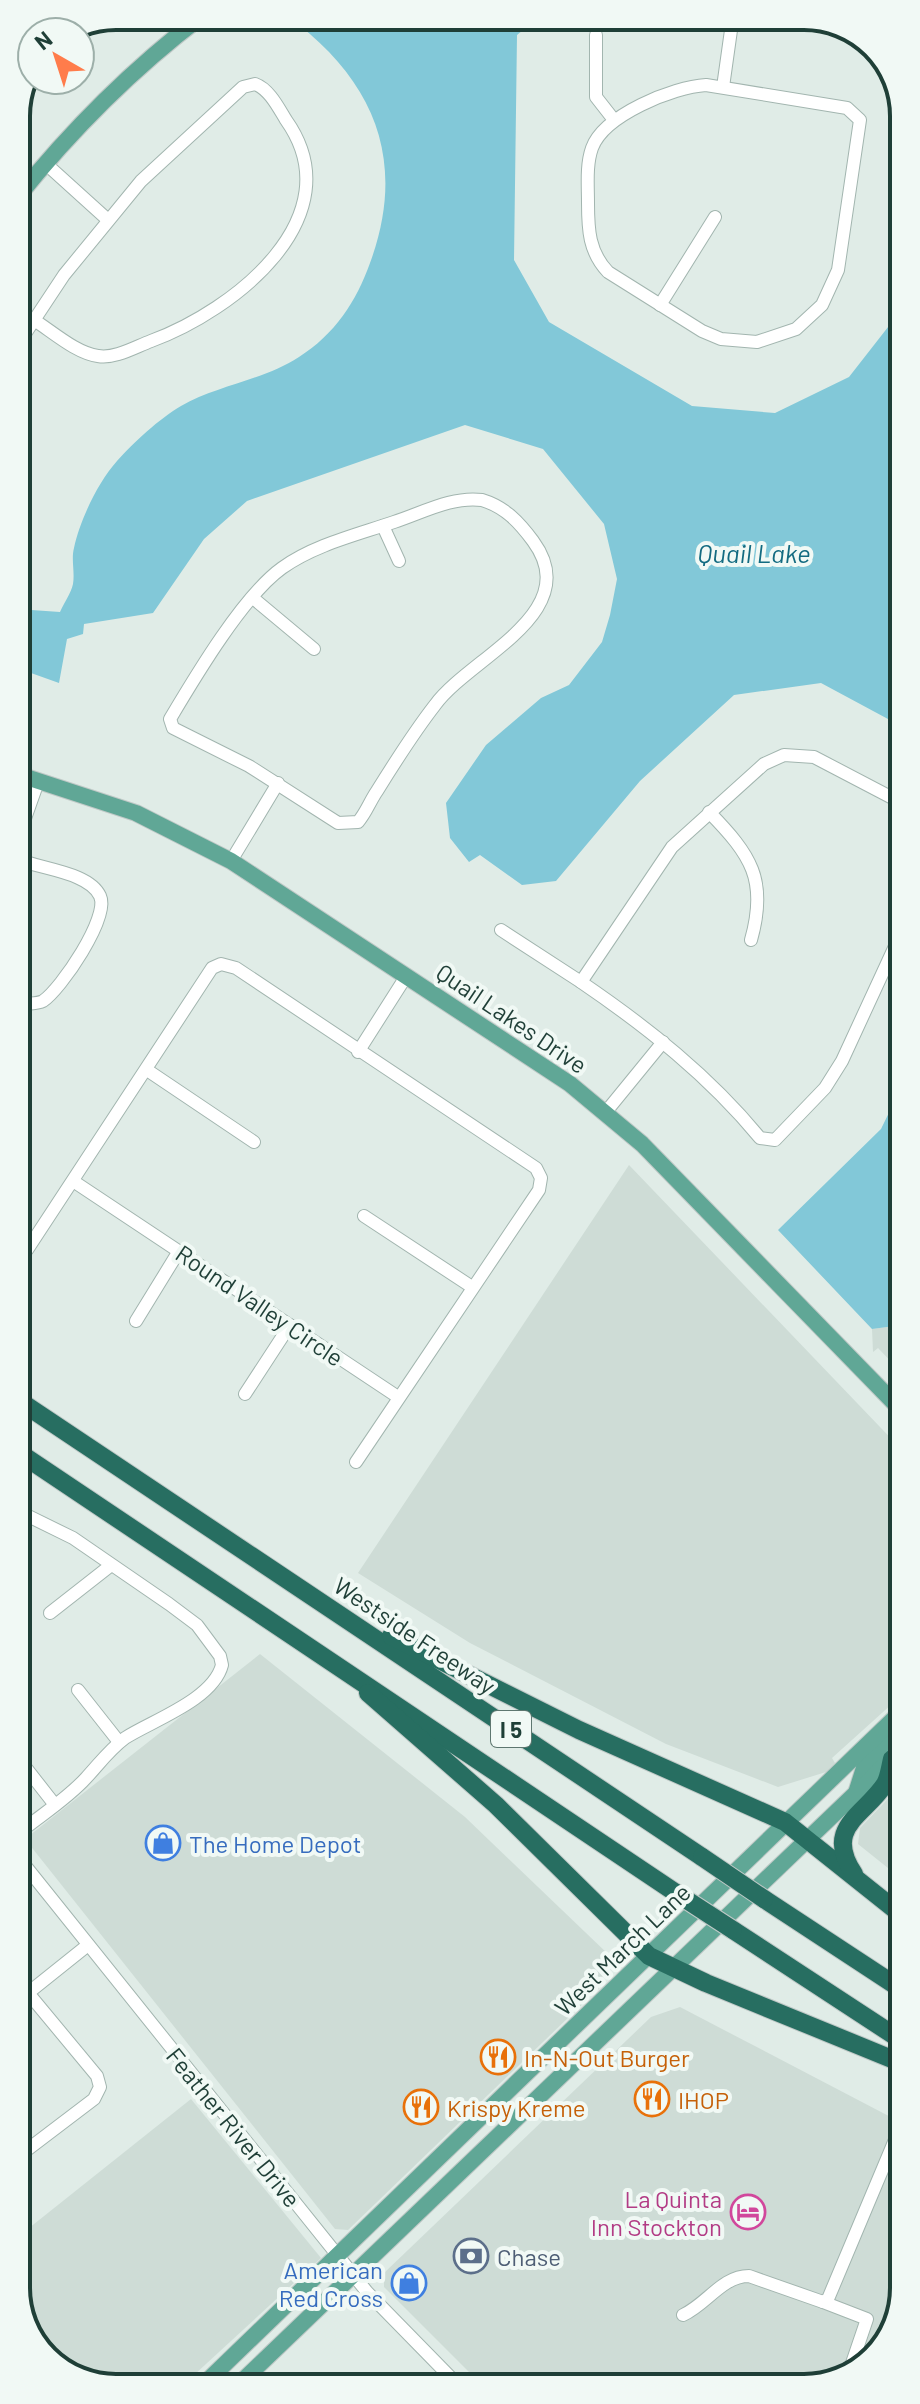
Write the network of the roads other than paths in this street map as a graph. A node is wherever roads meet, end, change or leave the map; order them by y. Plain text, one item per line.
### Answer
1 (185, 30) edge
2 (731, 30) edge
3 (596, 35) dead end
4 (723, 87) junction
5 (614, 120) junction
6 (45, 163) junction
7 (30, 182) edge
8 (715, 217) dead end
9 (108, 220) junction
10 (660, 305) junction
11 (34, 320) junction
12 (30, 326) edge
13 (383, 526) junction
14 (399, 561) dead end
15 (253, 598) junction
16 (314, 649) dead end
17 (30, 779) edge
18 (38, 782) junction
19 (278, 783) junction
20 (890, 797) edge
21 (30, 804) edge
22 (709, 812) junction
23 (231, 861) junction
24 (30, 863) edge
25 (501, 930) dead end
26 (751, 940) dead end
27 (890, 957) edge
28 (407, 975) junction
29 (581, 982) junction
30 (30, 1004) edge
31 (663, 1042) junction
32 (358, 1052) junction
33 (147, 1070) junction
34 (605, 1113) junction
35 (254, 1142) dead end
36 (73, 1181) junction
37 (364, 1216) dead end
38 (30, 1246) edge
39 (179, 1251) junction
40 (472, 1287) junction
41 (136, 1321) dead end
42 (290, 1325) junction
43 (245, 1394) dead end
44 (398, 1397) junction
45 (890, 1399) edge
46 (30, 1408) edge
47 (30, 1460) edge
48 (356, 1462) dead end
49 (30, 1517) edge
50 (110, 1566) junction
51 (320, 1601) junction
52 (50, 1613) dead end
53 (354, 1675) junction
54 (78, 1690) dead end
55 (890, 1722) edge
56 (119, 1742) junction
57 (890, 1743) edge
58 (890, 1761) edge
59 (890, 1772) edge
60 (30, 1773) edge
61 (855, 1795) junction
62 (55, 1805) junction
63 (785, 1822) junction
64 (30, 1824) edge
65 (809, 1840) junction
66 (30, 1872) edge
67 (856, 1877) junction
68 (890, 1905) edge
69 (88, 1945) junction
70 (649, 1956) junction
71 (673, 1969) junction
72 (890, 1982) edge
73 (30, 1991) edge
74 (30, 1995) edge
75 (890, 2033) edge
76 (890, 2058) edge
77 (30, 2148) edge
78 (890, 2152) edge
79 (338, 2257) junction
80 (352, 2275) junction
81 (823, 2302) junction
82 (683, 2315) dead end
83 (854, 2357) edge
84 (215, 2374) edge
85 (249, 2374) edge
86 (445, 2374) edge

1 - 6 main road
2 - 4 street
3 - 5 street
4 - 5 street
4 - 10 street
5 - 10 street
6 - 7 main road
6 - 9 street
8 - 10 street
9 - 11 street
9 - 11 street
11 - 12 street
13 - 14 street
13 - 15 street
13 - 19 street
15 - 16 street
15 - 19 street
17 - 18 main road, Quail Lakes Drive
18 - 21 street
18 - 23 main road, Quail Lakes Drive
19 - 23 street
20 - 22 street
22 - 26 street
22 - 29 street
23 - 28 main road, Quail Lakes Drive
24 - 30 street
25 - 29 street
27 - 31 street
28 - 32 street
28 - 34 main road, Quail Lakes Drive
29 - 31 street
31 - 34 street
32 - 33 street
32 - 40 street
33 - 35 street
33 - 36 street
34 - 45 main road, Quail Lakes Drive
36 - 38 street
36 - 39 street, Round Valley Circle
37 - 40 street
39 - 41 street
39 - 42 street, Round Valley Circle
40 - 44 street
42 - 43 street
42 - 44 street, Round Valley Circle
44 - 48 street
46 - 51 highway, Westside Freeway / I 5
47 - 53 highway, I 5
49 - 50 street
50 - 52 street
50 - 56 street
51 - 63 highway
51 - 72 highway, Westside Freeway / I 5, bridge
53 - 70 highway
53 - 75 highway, I 5, bridge
54 - 56 street
55 - 63 main road, West March Lane
56 - 62 street
57 - 61 main road
58 - 61 main road, West March Lane
59 - 67 highway
60 - 62 street
61 - 65 main road, West March Lane
62 - 64 street
63 - 65 highway
63 - 70 main road, West March Lane
65 - 67 highway
65 - 71 main road, West March Lane
66 - 69 street, Feather River Drive
67 - 68 highway
69 - 73 street
69 - 79 street, Feather River Drive
70 - 71 highway
70 - 79 main road, West March Lane
71 - 76 highway
71 - 80 main road, West March Lane
74 - 77 street
78 - 81 street
79 - 80 street, Feather River Drive
79 - 84 main road, West March Lane
80 - 85 main road, West March Lane
80 - 86 street, Feather River Drive
81 - 82 street
81 - 83 street

